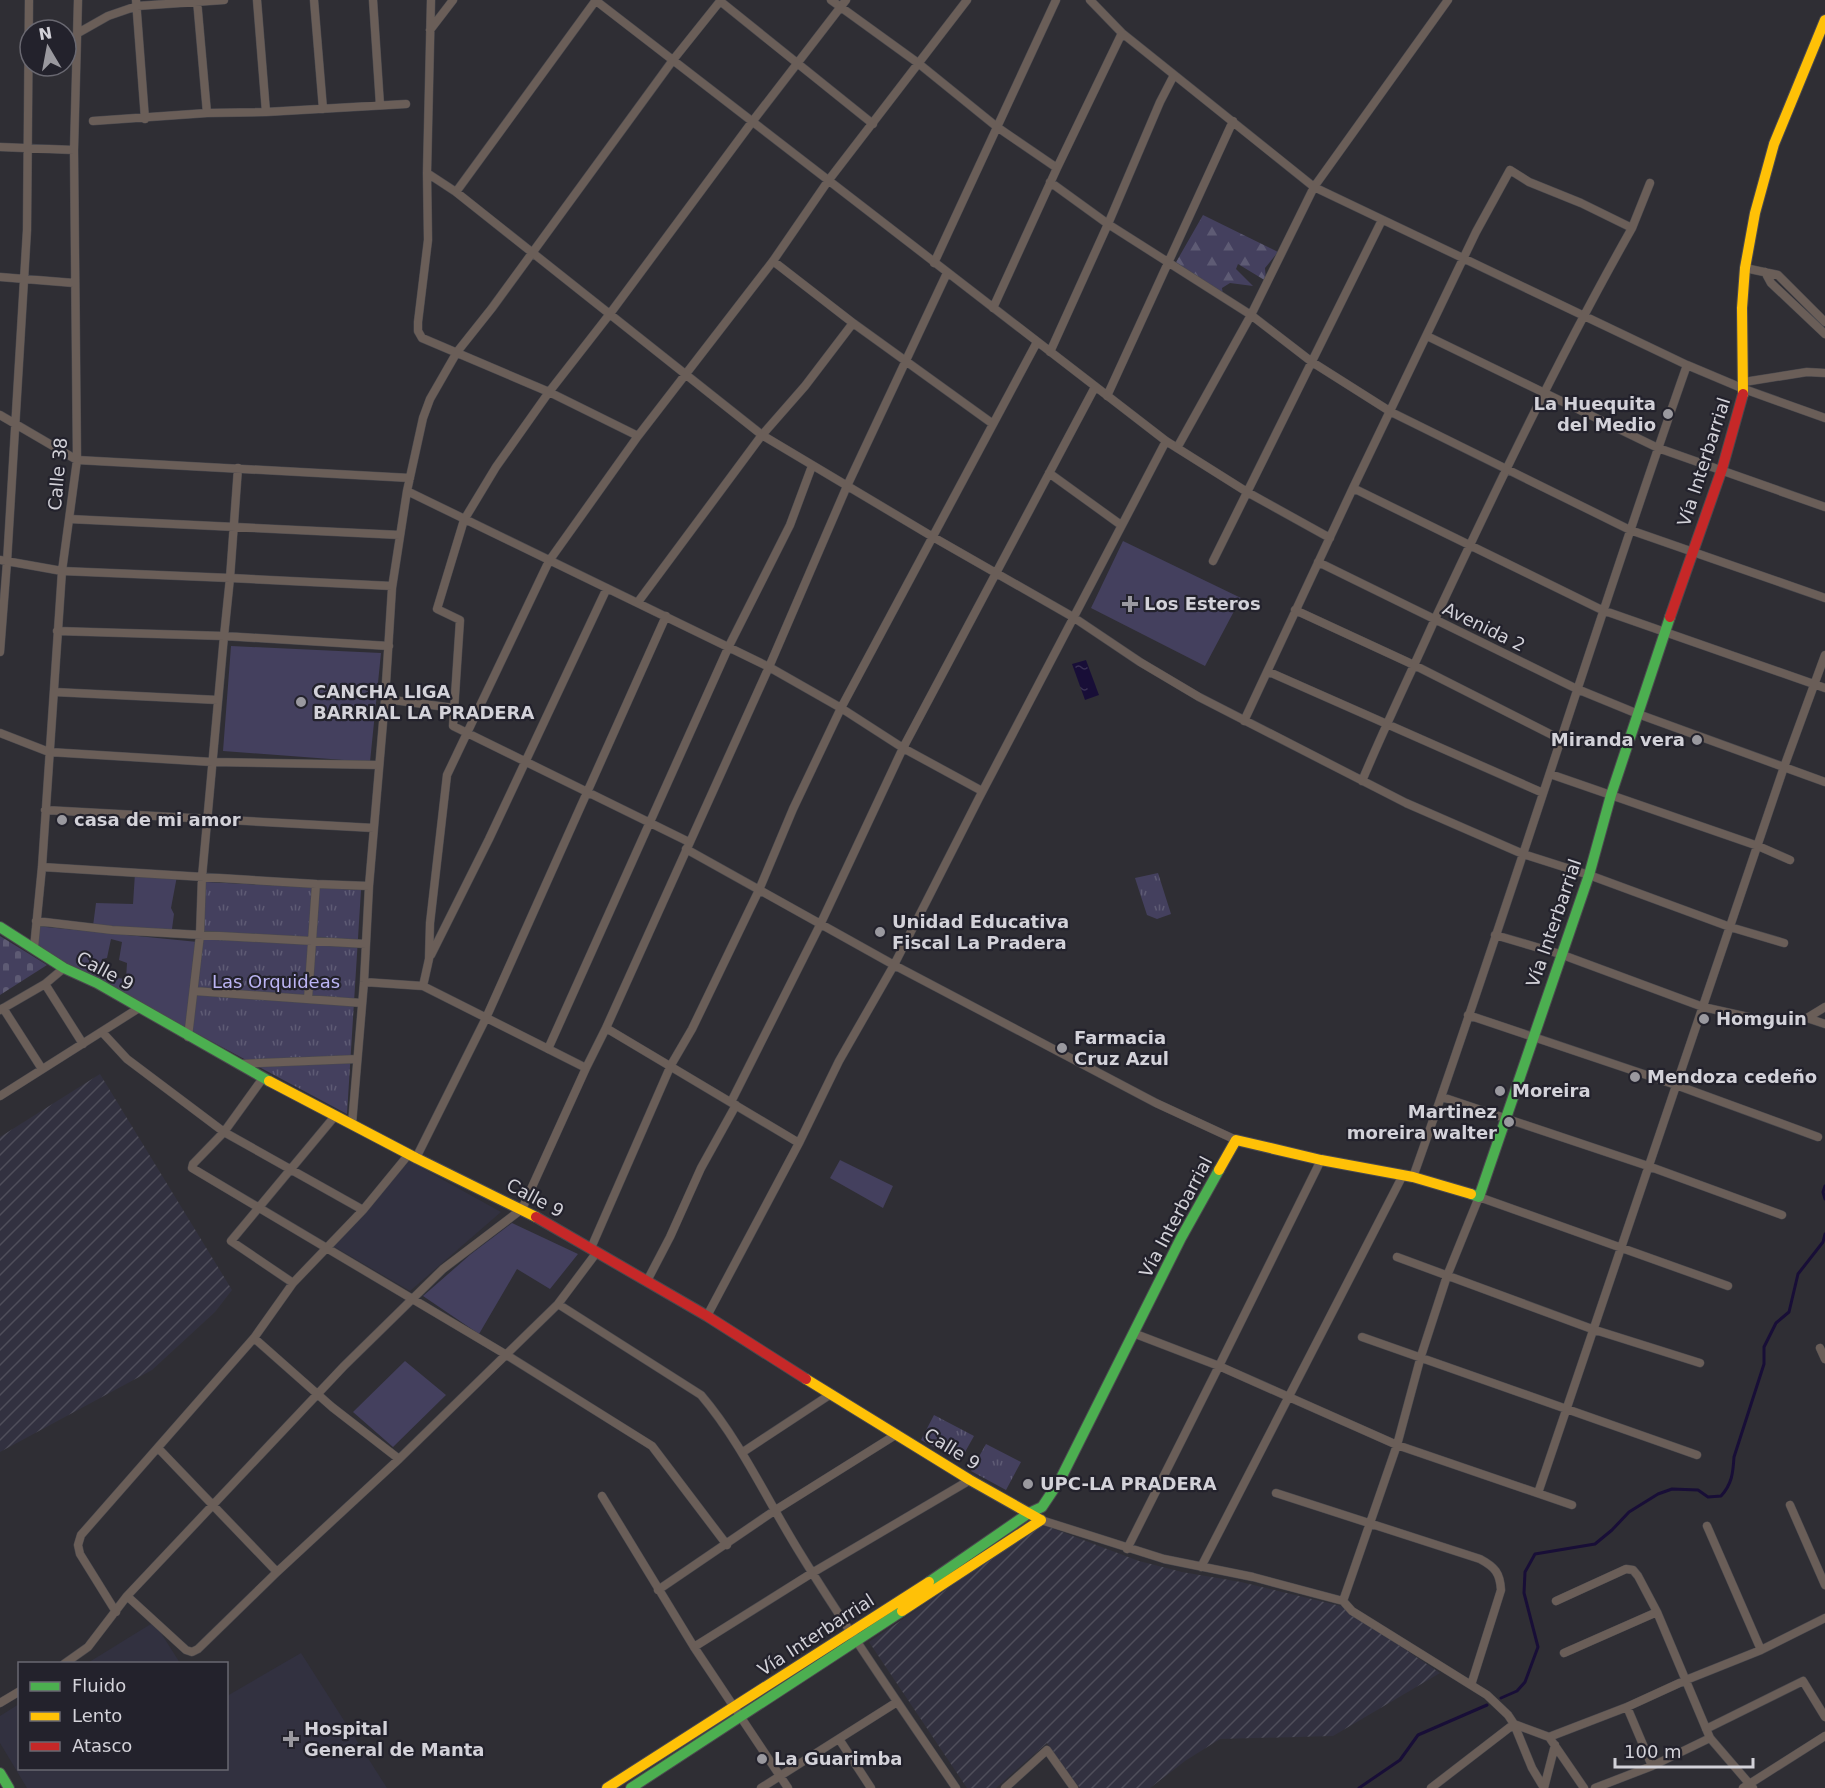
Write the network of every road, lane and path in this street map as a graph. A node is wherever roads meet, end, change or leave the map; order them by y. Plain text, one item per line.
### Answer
1 (29, 0) edge
2 (78, 0) edge
3 (224, 0) edge
4 (257, 0) edge
5 (314, 0) edge
6 (373, 0) edge
7 (431, 0) edge
8 (453, 0) edge
9 (595, 0) edge
10 (831, 0) edge
11 (967, 0) edge
12 (1056, 0) edge
13 (1090, 0) edge
14 (1448, 0) edge
15 (197, 1) edge
16 (721, 1) edge
17 (137, 3) edge
18 (843, 4) edge
19 (78, 18) edge
20 (1825, 20) edge
21 (429, 31) junction
22 (78, 33) edge
23 (1122, 33) junction
24 (673, 60) junction
25 (796, 63) junction
26 (918, 63) junction
27 (1174, 75) junction
28 (76, 78) edge
29 (406, 104) dead end
30 (380, 105) junction
31 (323, 109) junction
32 (266, 112) junction
33 (207, 113) junction
34 (145, 119) junction
35 (93, 122) dead end
36 (752, 122) junction
37 (1233, 122) junction
38 (873, 124) junction
39 (997, 127) junction
40 (0, 147) edge
41 (28, 148) junction
42 (74, 150) junction
43 (1057, 168) junction
44 (427, 173) junction
45 (828, 181) junction
46 (1050, 182) junction
47 (1650, 183) dead end
48 (1314, 187) junction
49 (456, 192) junction
50 (1382, 220) junction
51 (1108, 224) junction
52 (1632, 228) junction
53 (531, 253) junction
54 (1464, 260) junction
55 (773, 261) junction
56 (1167, 262) junction
57 (934, 263) junction
58 (1745, 268) junction
59 (1765, 272) junction
60 (947, 273) junction
61 (0, 277) edge
62 (24, 280) junction
63 (74, 283) junction
64 (993, 308) junction
65 (609, 315) junction
66 (1251, 315) junction
67 (1582, 316) junction
68 (1825, 322) edge
69 (853, 323) junction
70 (1825, 334) edge
71 (1427, 336) junction
72 (1037, 342) junction
73 (457, 352) junction
74 (1050, 352) junction
75 (906, 361) junction
76 (1312, 362) junction
77 (1687, 365) junction
78 (1825, 373) edge
79 (686, 376) junction
80 (1744, 386) junction
81 (1095, 387) junction
82 (549, 392) junction
83 (1544, 393) junction
84 (1107, 396) junction
85 (1391, 412) junction
86 (0, 415) edge
87 (1825, 418) edge
88 (15, 424) junction
89 (993, 424) junction
90 (762, 435) junction
91 (638, 436) junction
92 (1166, 441) junction
93 (1177, 448) junction
94 (1658, 448) junction
95 (77, 460) junction
96 (812, 466) junction
97 (238, 468) junction
98 (1722, 469) junction
99 (1506, 470) junction
100 (1048, 473) junction
101 (410, 478) junction
102 (847, 486) junction
103 (1353, 488) junction
104 (407, 492) junction
105 (1247, 492) junction
106 (1825, 507) edge
107 (69, 519) junction
108 (464, 520) junction
109 (1121, 525) junction
110 (233, 527) junction
111 (1630, 530) junction
112 (400, 535) junction
113 (933, 537) junction
114 (1329, 538) junction
115 (1469, 546) junction
116 (1693, 551) junction
117 (4, 561) edge
118 (549, 561) junction
119 (1213, 561) dead end
120 (1318, 562) junction
121 (62, 571) junction
122 (996, 573) junction
123 (230, 578) junction
124 (392, 586) junction
125 (607, 588) junction
126 (1825, 598) edge
127 (638, 602) junction
128 (1295, 610) junction
129 (1602, 610) junction
130 (666, 616) junction
131 (1073, 617) junction
132 (1436, 619) junction
133 (57, 631) junction
134 (1665, 631) junction
135 (224, 636) junction
136 (389, 646) junction
137 (729, 646) junction
138 (0, 652) edge
139 (1825, 655) edge
140 (1414, 665) junction
141 (769, 667) junction
142 (1269, 672) junction
143 (1815, 684) junction
144 (1825, 688) edge
145 (1577, 689) junction
146 (54, 692) junction
147 (385, 699) junction
148 (218, 700) junction
149 (454, 708) junction
150 (841, 708) junction
151 (1638, 714) junction
152 (1244, 721) junction
153 (1386, 724) junction
154 (0, 733) edge
155 (466, 733) junction
156 (1560, 739) junction
157 (903, 748) junction
158 (49, 752) junction
159 (525, 761) junction
160 (212, 762) junction
161 (379, 765) junction
162 (1784, 767) junction
163 (1550, 774) junction
164 (1362, 781) junction
165 (1825, 782) edge
166 (588, 791) junction
167 (982, 791) junction
168 (1543, 793) junction
169 (1611, 795) junction
170 (45, 810) junction
171 (208, 820) junction
172 (651, 823) junction
173 (374, 828) junction
174 (688, 846) junction
175 (1758, 846) junction
176 (1523, 854) junction
177 (1790, 860) dead end
178 (42, 867) junction
179 (1589, 875) junction
180 (202, 878) junction
181 (316, 884) junction
182 (369, 886) junction
183 (759, 890) junction
184 (36, 921) junction
185 (820, 925) junction
186 (0, 927) edge
187 (1730, 927) junction
188 (200, 935) junction
189 (1495, 935) junction
190 (312, 941) junction
191 (1784, 943) dead end
192 (366, 944) junction
193 (34, 948) junction
194 (1560, 954) junction
195 (429, 959) junction
196 (894, 965) junction
197 (64, 968) junction
198 (364, 982) junction
199 (45, 984) junction
200 (423, 986) junction
201 (194, 991) junction
202 (308, 999) junction
203 (362, 1003) junction
204 (1703, 1007) junction
205 (1825, 1007) edge
206 (139, 1008) junction
207 (2, 1009) edge
208 (1468, 1015) junction
209 (486, 1017) junction
210 (1807, 1018) junction
211 (1825, 1024) edge
212 (606, 1028) junction
213 (102, 1032) junction
214 (188, 1037) junction
215 (1532, 1038) junction
216 (83, 1044) junction
217 (548, 1049) junction
218 (357, 1059) junction
219 (237, 1064) junction
220 (671, 1065) junction
221 (586, 1068) junction
222 (42, 1069) junction
223 (263, 1078) junction
224 (1676, 1085) junction
225 (1, 1093) edge
226 (1442, 1096) junction
227 (733, 1103) junction
228 (335, 1116) junction
229 (1506, 1117) junction
230 (352, 1124) junction
231 (224, 1132) junction
232 (1818, 1137) dead end
233 (1236, 1140) junction
234 (798, 1143) junction
235 (412, 1156) junction
236 (1321, 1160) junction
237 (1648, 1166) junction
238 (292, 1169) junction
239 (1408, 1176) junction
240 (1479, 1197) junction
241 (258, 1207) junction
242 (522, 1209) junction
243 (363, 1210) junction
244 (1782, 1215) dead end
245 (1620, 1246) junction
246 (327, 1248) junction
247 (594, 1250) junction
248 (1397, 1257) dead end
249 (1447, 1276) junction
250 (647, 1281) junction
251 (294, 1283) junction
252 (1728, 1286) dead end
253 (413, 1299) junction
254 (558, 1304) junction
255 (707, 1316) junction
256 (1592, 1329) junction
257 (1133, 1333) junction
258 (1362, 1337) dead end
259 (254, 1338) junction
260 (1820, 1347) dead end
261 (505, 1354) junction
262 (1421, 1356) junction
263 (1825, 1359) edge
264 (1700, 1363) dead end
265 (1220, 1366) junction
266 (318, 1394) junction
267 (831, 1394) junction
268 (1288, 1398) junction
269 (1566, 1408) junction
270 (897, 1434) junction
271 (1397, 1445) junction
272 (158, 1448) junction
273 (743, 1452) junction
274 (1696, 1455) dead end
275 (399, 1459) junction
276 (970, 1480) junction
277 (1276, 1493) dead end
278 (1538, 1493) junction
279 (602, 1496) dead end
280 (214, 1505) junction
281 (1572, 1505) dead end
282 (1790, 1505) dead end
283 (1042, 1508) junction
284 (774, 1511) junction
285 (1029, 1513) junction
286 (1041, 1520) junction
287 (1368, 1524) junction
288 (1707, 1526) dead end
289 (727, 1545) junction
290 (1127, 1549) junction
291 (1201, 1567) junction
292 (955, 1570) junction
293 (277, 1572) junction
294 (813, 1573) junction
295 (1825, 1585) edge
296 (658, 1590) junction
297 (127, 1596) junction
298 (1343, 1601) junction
299 (1556, 1601) dead end
300 (116, 1611) junction
301 (1657, 1612) junction
302 (1825, 1618) edge
303 (853, 1638) junction
304 (694, 1647) junction
305 (1761, 1650) junction
306 (1564, 1653) dead end
307 (67, 1662) edge
308 (1686, 1680) junction
309 (1471, 1685) junction
310 (18, 1692) edge
311 (897, 1702) junction
312 (0, 1703) edge
313 (1627, 1707) junction
314 (738, 1713) junction
315 (1825, 1717) edge
316 (1514, 1724) junction
317 (1706, 1730) junction
318 (1825, 1736) edge
319 (1549, 1737) junction
320 (1710, 1738) junction
321 (839, 1739) junction
322 (1554, 1745) junction
323 (649, 1762) junction
324 (1652, 1766) junction
325 (655, 1772) junction
326 (0, 1773) edge
327 (781, 1776) junction
328 (1749, 1787) edge
329 (9, 1788) edge
330 (607, 1788) edge
331 (631, 1788) edge
332 (761, 1788) edge
333 (789, 1788) edge
334 (871, 1788) edge
335 (956, 1788) edge
336 (1005, 1788) edge
337 (1074, 1788) edge
338 (1431, 1788) edge
339 (1584, 1788) edge
340 (1595, 1788) edge

1 - 41 street
2 - 19 street, Calle 38
3 - 15 street
4 - 32 street
5 - 31 street
6 - 30 street
7 - 21 street
8 - 21 street
9 - 24 street
9 - 49 street
10 - 18 street
11 - 26 street
12 - 39 street
13 - 23 street
14 - 48 street
15 - 17 street
15 - 33 street
16 - 24 street
16 - 25 street
17 - 22 street
17 - 34 street
18 - 25 street
18 - 26 street
20 - 58 main road, Vía Interbarrial
21 - 44 street
23 - 27 street
23 - 43 street
24 - 36 street
24 - 53 street
25 - 36 street
25 - 38 street
26 - 38 street
26 - 39 street
27 - 37 street
27 - 51 street
28 - 42 street, Calle 38
29 - 30 street
30 - 31 street
31 - 32 street
32 - 33 street
33 - 34 street
34 - 35 street
36 - 45 street
36 - 65 street
37 - 48 street
37 - 56 street
38 - 45 street
39 - 43 street
39 - 57 street
40 - 41 street
41 - 42 street
41 - 62 street
42 - 63 street, Calle 38
43 - 46 street
44 - 49 street
44 - 73 street
45 - 55 street
45 - 57 street
46 - 51 street
46 - 64 street
47 - 52 street
48 - 50 street
48 - 66 street
49 - 53 street
50 - 54 street
50 - 76 street
51 - 56 street
51 - 74 street
52 - 54 street
52 - 67 street
53 - 65 street
53 - 73 street
54 - 67 street
54 - 71 street
55 - 69 street
55 - 79 street
56 - 66 street
56 - 84 street
57 - 60 street
58 - 59 street
58 - 80 main road, Vía Interbarrial
59 - 68 street
59 - 70 street
60 - 64 street
60 - 75 street
61 - 62 street
62 - 63 street
62 - 88 street
63 - 95 street, Calle 38
64 - 72 street
65 - 79 street
65 - 82 street
66 - 76 street
66 - 93 street
67 - 77 street
67 - 83 street
69 - 75 street
69 - 90 street
71 - 83 street
71 - 85 street
72 - 74 street
72 - 89 street
73 - 82 street
73 - 101 street
74 - 81 street
75 - 89 street
75 - 102 street
76 - 85 street
76 - 105 street
77 - 80 street
77 - 94 street
78 - 80 street
79 - 90 street
79 - 91 street
80 - 87 street
80 - 98 main road, Vía Interbarrial
81 - 84 street
81 - 100 street
82 - 91 street
82 - 108 street
83 - 94 street
83 - 99 street
84 - 92 street
85 - 99 street
85 - 103 street
86 - 88 street
88 - 95 street
88 - 117 street
89 - 113 street
90 - 96 street
90 - 127 street
91 - 118 street
92 - 93 street
92 - 109 street
93 - 105 street
94 - 98 street
94 - 111 street
95 - 97 street
95 - 107 street, Calle 38
96 - 102 street
96 - 137 street
97 - 101 street
97 - 110 street
98 - 106 street
98 - 116 main road, Vía Interbarrial
99 - 111 street
99 - 115 street
100 - 109 street
100 - 122 street
101 - 104 street
102 - 113 street
102 - 141 street
103 - 114 street
103 - 115 street
104 - 108 street
104 - 112 street
105 - 114 street
105 - 119 street
107 - 110 street
107 - 121 street, Calle 38
108 - 118 street
108 - 149 street
109 - 131 street
110 - 112 street
110 - 123 street
111 - 116 street
111 - 129 street
112 - 124 street
113 - 122 street
113 - 150 street
114 - 120 street
115 - 129 street
115 - 132 street
116 - 126 street
116 - 134 main road, Vía Interbarrial
117 - 121 street
117 - 138 street
118 - 125 street
118 - 155 street
120 - 128 street
120 - 132 street, Avenida 2
121 - 123 street
121 - 133 street, Calle 38
122 - 131 street
122 - 157 street
123 - 124 street
123 - 135 street
124 - 136 street
125 - 127 street
125 - 159 street
127 - 130 street
128 - 140 street
128 - 142 street
129 - 134 street
129 - 145 street
130 - 137 street
130 - 166 street
131 - 152 street
131 - 167 street
132 - 140 street
132 - 145 street, Avenida 2
133 - 135 street
133 - 146 street, Calle 38
134 - 143 street
134 - 151 main road, Vía Interbarrial
135 - 136 street
135 - 148 street
136 - 147 street
137 - 141 street
137 - 172 street
139 - 143 street
140 - 153 street
140 - 156 street
141 - 150 street
141 - 174 street
142 - 152 street
142 - 153 street
143 - 144 street
143 - 162 street
145 - 151 street, Avenida 2
145 - 156 street
146 - 148 street
146 - 158 street, Calle 38
147 - 149 street
147 - 161 street
148 - 160 street
149 - 155 street
150 - 157 street
150 - 183 street
151 - 162 street, Avenida 2
151 - 169 main road, Vía Interbarrial
152 - 164 street
153 - 164 street
153 - 168 street
154 - 158 street
155 - 159 street
155 - 195 street
156 - 163 street
157 - 167 street
157 - 185 street
158 - 160 street
158 - 170 street, Calle 38
159 - 166 street
159 - 195 street
160 - 161 street
160 - 171 street
161 - 173 street
162 - 165 street, Avenida 2
162 - 175 street
163 - 168 street
163 - 169 street
164 - 176 street
166 - 172 street
166 - 209 street
167 - 196 street
168 - 176 street
169 - 175 street
169 - 179 main road, Vía Interbarrial
170 - 171 street
170 - 178 street, Calle 38
171 - 173 street
171 - 180 street
172 - 174 street
172 - 217 street
173 - 182 street
174 - 183 street
174 - 212 street
175 - 177 street
175 - 187 street
176 - 179 street
176 - 189 street
178 - 180 street
178 - 184 street, Calle 38
179 - 187 street
179 - 194 main road, Vía Interbarrial
180 - 181 street
180 - 188 street
181 - 182 street
181 - 190 street
182 - 192 street
183 - 185 street
183 - 220 street
184 - 188 street
184 - 193 street, Calle 38
185 - 196 street
185 - 227 street
186 - 193 main road, Calle 9
187 - 191 street
187 - 204 street
188 - 190 street
188 - 201 street
189 - 194 street
189 - 208 street
190 - 192 street
190 - 202 street
192 - 198 street
193 - 197 main road, Calle 9
194 - 204 street
194 - 215 main road, Vía Interbarrial
195 - 200 street
196 - 233 street
196 - 234 street
197 - 199 street
197 - 206 main road, Calle 9
198 - 200 street
198 - 203 street
199 - 207 street
199 - 216 street
200 - 209 street
201 - 202 street
201 - 214 street
202 - 203 street
203 - 218 street
204 - 210 street
204 - 224 street
205 - 210 street
206 - 213 street
206 - 214 main road, Calle 9
207 - 222 street
208 - 215 street
208 - 226 street
209 - 217 street
209 - 235 street
210 - 211 street
212 - 220 street
212 - 221 street
213 - 216 street
213 - 231 street
214 - 219 main road, Calle 9
215 - 224 street
215 - 229 main road, Vía Interbarrial
216 - 222 street
217 - 221 street
218 - 219 street
218 - 230 street
219 - 223 main road, Calle 9
220 - 227 street
220 - 247 street
221 - 242 street
222 - 225 street
223 - 228 main road, Calle 9
223 - 231 street
224 - 232 street
224 - 237 street
226 - 229 street
226 - 239 street
227 - 234 street
227 - 250 street
228 - 230 main road, Calle 9
228 - 238 street
229 - 237 street
229 - 240 main road, Vía Interbarrial
230 - 235 main road, Calle 9
231 - 238 street
231 - 241 street
233 - 236 main road
233 - 257 main road, Vía Interbarrial
234 - 255 street
235 - 242 main road, Calle 9
235 - 243 street
236 - 239 main road
236 - 265 street
237 - 244 street
237 - 245 street
238 - 241 street
238 - 243 street
239 - 240 main road
239 - 268 street
240 - 245 street
240 - 249 street
241 - 246 street
241 - 251 street
242 - 247 main road, Calle 9
242 - 253 street
243 - 246 street
245 - 252 street
245 - 256 street
246 - 251 street
246 - 253 street
247 - 250 main road, Calle 9
247 - 254 street
248 - 249 street
249 - 256 street
249 - 262 street
250 - 255 main road, Calle 9
251 - 259 street
253 - 261 street
253 - 266 street
254 - 261 street
254 - 273 street
255 - 267 main road, Calle 9
256 - 264 street
256 - 269 street
257 - 265 street
257 - 283 main road, Vía Interbarrial
258 - 262 street
259 - 266 street
259 - 272 street
260 - 263 street
261 - 275 street
261 - 289 street
262 - 269 street
262 - 271 street
265 - 268 street
265 - 290 street
266 - 275 street
266 - 280 street
267 - 270 main road, Calle 9
267 - 273 street
268 - 271 street
268 - 291 street
269 - 274 street
269 - 278 street
270 - 276 main road, Calle 9
270 - 284 street
271 - 278 street
271 - 287 street
272 - 280 street
272 - 300 street
273 - 284 street
275 - 293 street
276 - 285 main road, Calle 9
276 - 294 street
277 - 287 street
278 - 281 street
279 - 296 street
280 - 293 street
280 - 297 street
282 - 295 street
283 - 285 main road, Vía Interbarrial
283 - 286 main road, Vía Interbarrial
284 - 289 street
284 - 294 street
285 - 286 main road, Calle 9
285 - 292 main road, Vía Interbarrial
286 - 290 street
286 - 292 main road, Vía Interbarrial
287 - 298 street
287 - 309 street
288 - 305 street
289 - 296 street
290 - 291 street
291 - 298 street
292 - 303 main road, Vía Interbarrial
293 - 297 street
294 - 303 street
294 - 304 street
296 - 304 street
297 - 300 street
298 - 309 street
299 - 301 street
300 - 307 street
301 - 306 street
301 - 308 street
302 - 305 street
303 - 311 street
303 - 314 main road, Vía Interbarrial
304 - 314 street
305 - 308 street
308 - 313 street
308 - 317 street
309 - 316 street
310 - 312 street
311 - 321 street
311 - 335 street
313 - 319 street
313 - 324 street
314 - 323 main road, Vía Interbarrial
314 - 325 main road, Vía Interbarrial
314 - 327 street
315 - 317 street
316 - 319 street
316 - 322 street
316 - 338 street
317 - 320 street
318 - 328 street
319 - 322 street
320 - 324 street
320 - 328 street
321 - 327 street
321 - 334 street
322 - 339 street
323 - 325 main road
323 - 330 main road, Vía Interbarrial
324 - 340 street
325 - 331 main road, Vía Interbarrial
326 - 329 main road
327 - 332 street
327 - 333 street
336 - 337 street

